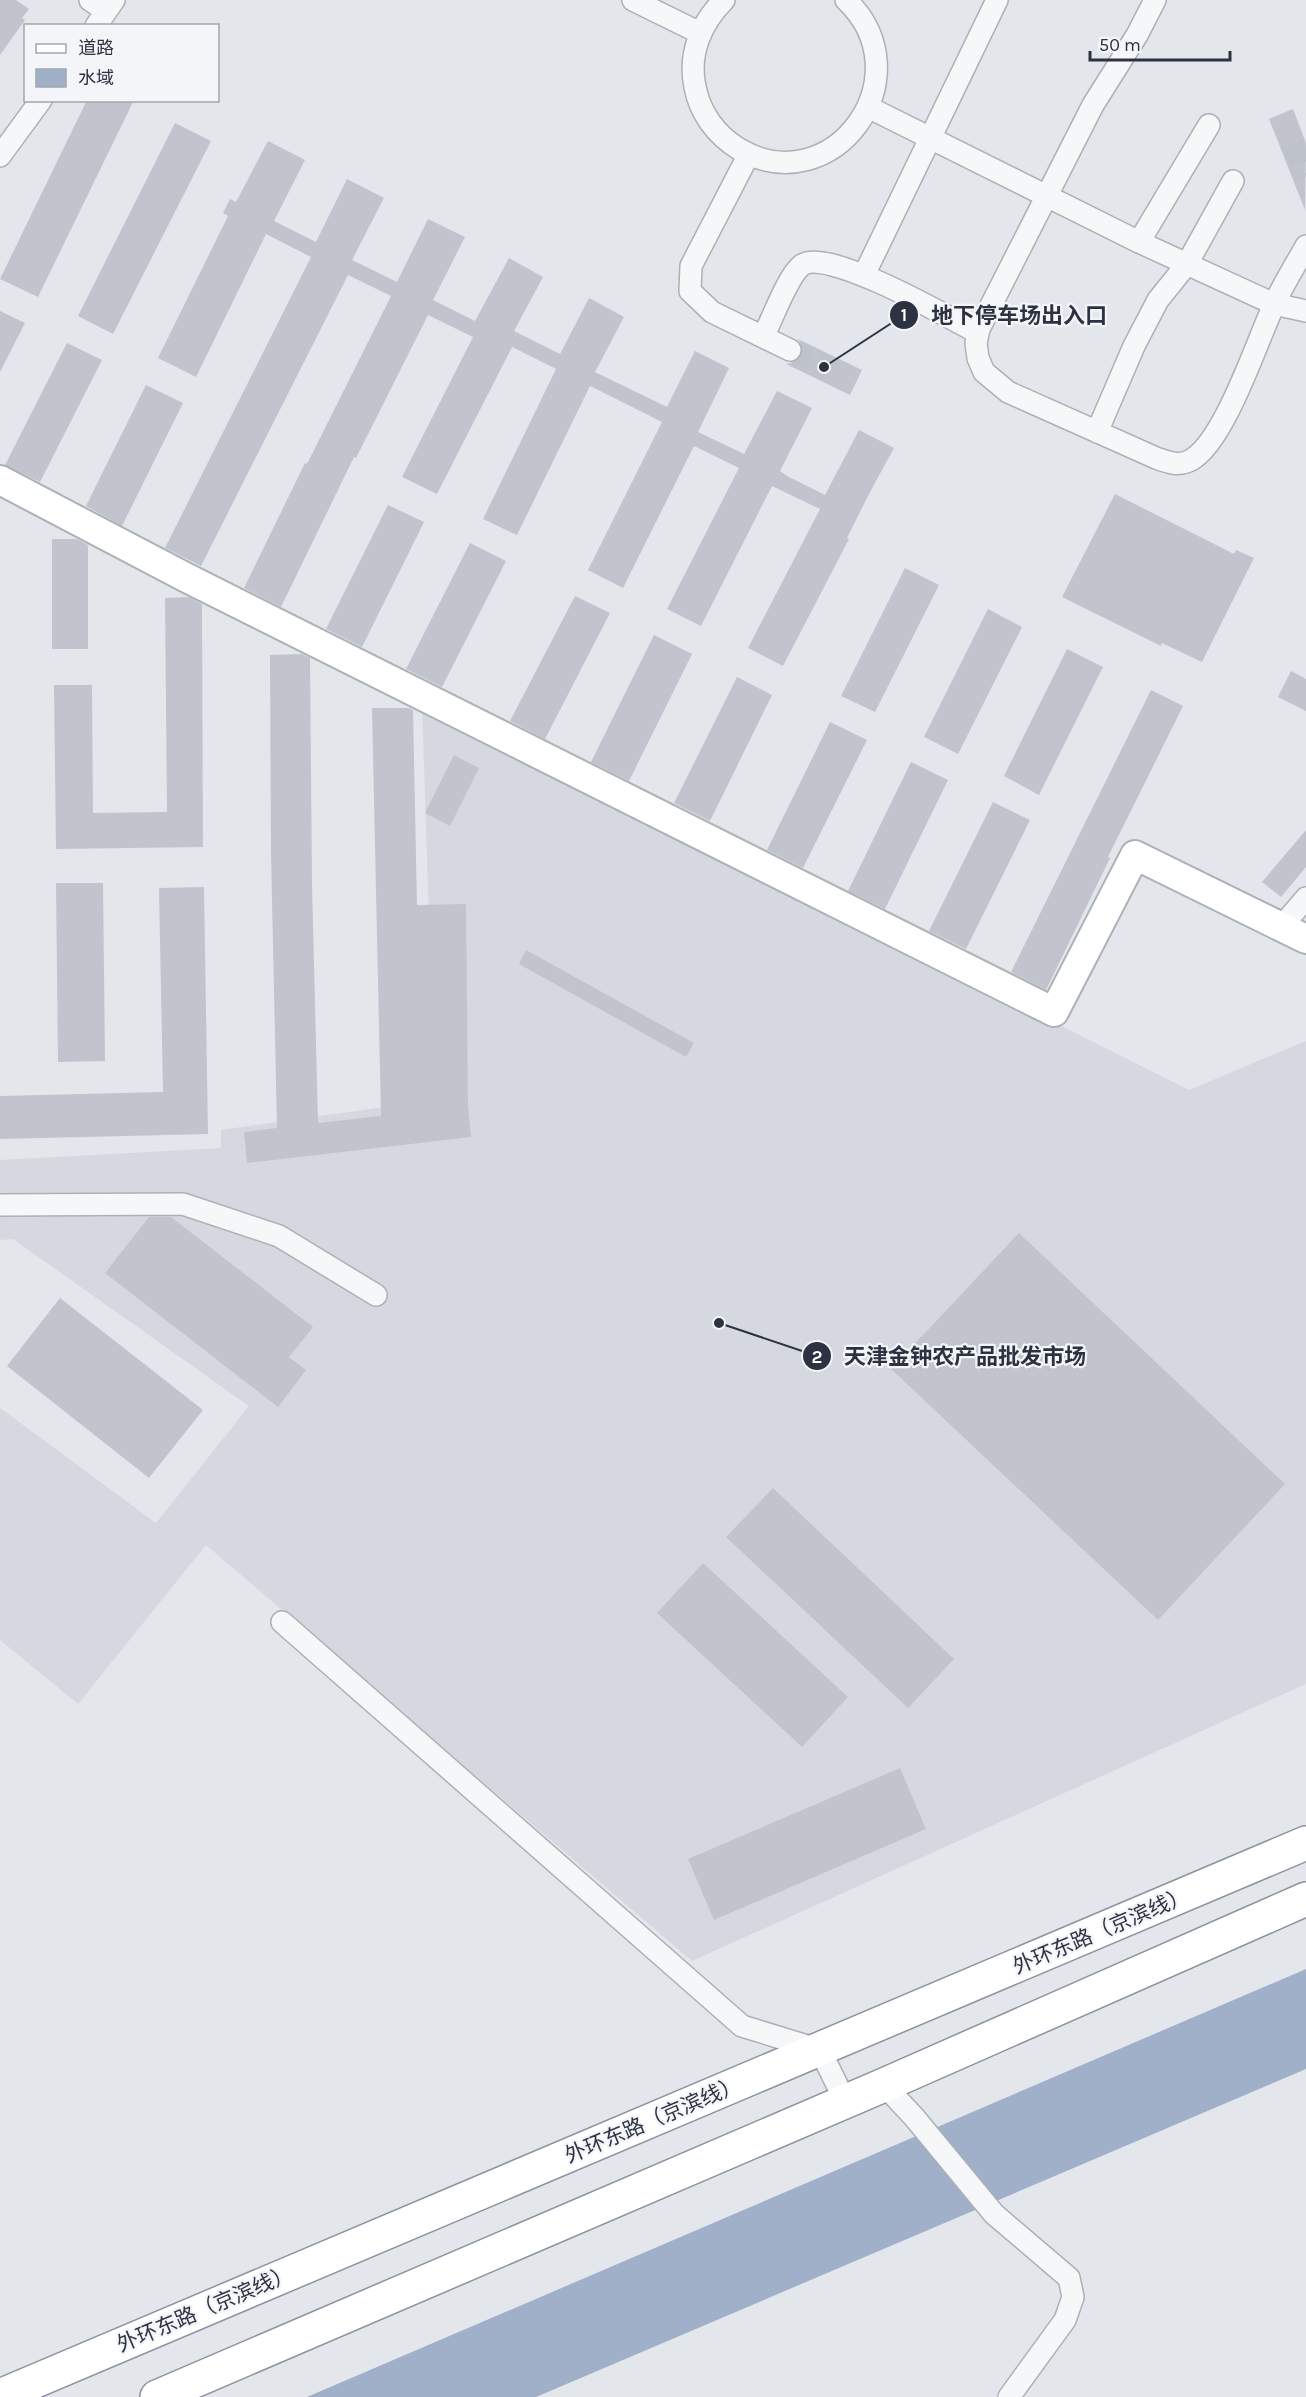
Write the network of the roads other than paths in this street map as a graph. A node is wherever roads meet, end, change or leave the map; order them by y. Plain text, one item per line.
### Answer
1 (633, 0) edge
2 (724, 0) edge
3 (846, 0) edge
4 (997, 0) edge
5 (1155, 0) edge
6 (102, 7) edge
7 (88, 24) edge
8 (700, 33) junction
9 (30, 102) edge
10 (40, 102) edge
11 (868, 107) junction
12 (1209, 125) dead end
13 (930, 139) junction
14 (0, 144) edge
15 (749, 154) junction
16 (0, 156) edge
17 (1233, 181) dead end
18 (1046, 196) junction
19 (1139, 242) junction
20 (1306, 246) edge
21 (1187, 264) junction
22 (864, 275) junction
23 (1274, 304) junction
24 (1306, 311) edge
25 (978, 333) junction
26 (764, 337) junction
27 (790, 350) tunnel mouth
28 (1097, 432) junction
29 (0, 480) edge
30 (1306, 898) edge
31 (1294, 933) edge
32 (0, 1205) edge
33 (376, 1295) dead end
34 (282, 1623) dead end
35 (1306, 1843) edge
36 (1306, 1899) edge
37 (820, 2050) junction
38 (884, 2085) junction
39 (845, 2101) junction
40 (0, 2396) edge
41 (157, 2397) edge
42 (1008, 2397) edge

1 - 8 street
2 - 8 street
3 - 11 street
4 - 13 street
5 - 18 street
6 - 7 street
8 - 15 street
9 - 14 street
10 - 16 street
11 - 13 street
11 - 15 street
12 - 19 street
13 - 18 street
13 - 22 street
15 - 26 street
17 - 21 street
18 - 19 street
18 - 25 street
19 - 21 street
20 - 23 street
21 - 23 street
21 - 28 street
22 - 25 street
22 - 26 street
23 - 24 street
23 - 28 street
25 - 28 street
26 - 27 street
29 - 31 street
30 - 31 street
32 - 33 street
34 - 37 street
35 - 37 highway, 外环东路（京滨线）
36 - 38 highway
37 - 39 street
37 - 40 highway, 外环东路（京滨线）
38 - 39 highway
38 - 42 street
39 - 41 highway

